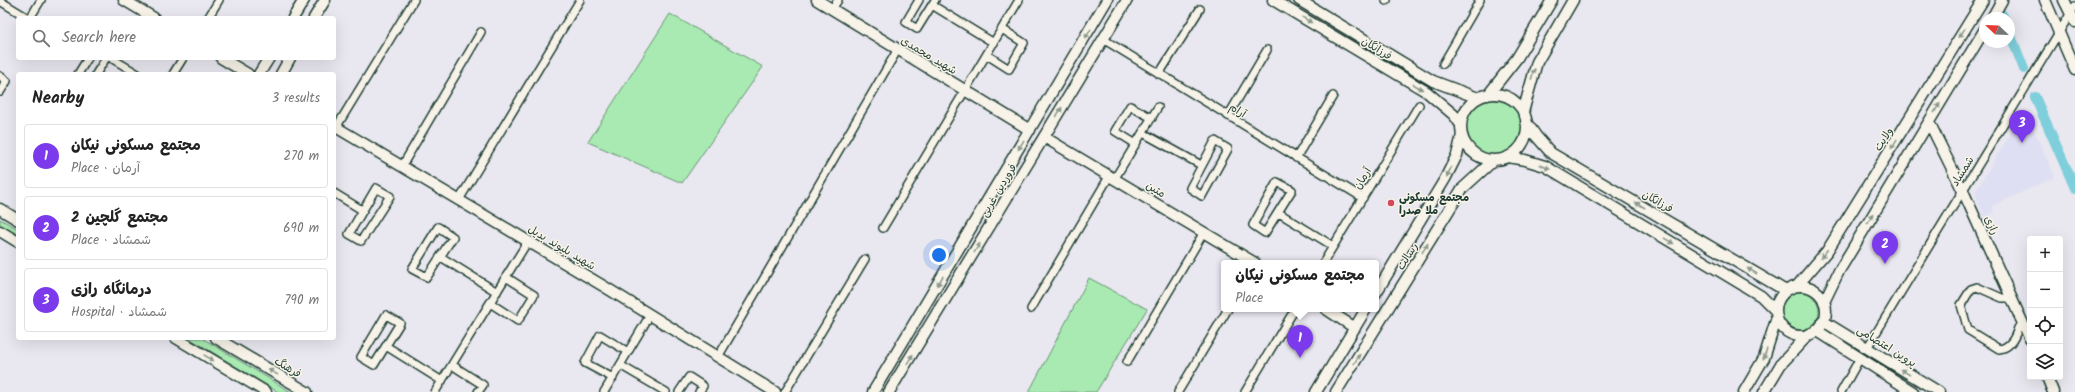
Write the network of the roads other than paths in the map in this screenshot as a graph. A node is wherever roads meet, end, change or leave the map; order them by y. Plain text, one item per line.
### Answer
1 (41, 0) edge
2 (219, 0) edge
3 (304, 0) edge
4 (325, 0) edge
5 (414, 0) edge
6 (580, 0) edge
7 (817, 0) edge
8 (838, 0) edge
9 (920, 0) edge
10 (1019, 0) edge
11 (1107, 0) edge
12 (1127, 0) edge
13 (1273, 0) edge
14 (1299, 0) edge
15 (1480, 0) edge
16 (1552, 0) edge
17 (1573, 0) edge
18 (1983, 0) edge
19 (2002, 0) edge
20 (2045, 0) edge
21 (2064, 0) edge
22 (0, 1) edge
23 (126, 1) edge
24 (933, 2) edge
25 (1200, 9) dead end
26 (832, 10) junction
27 (1995, 12) edge
28 (2073, 14) edge
29 (26, 16) edge
30 (30, 16) edge
31 (151, 16) edge
32 (209, 16) edge
33 (294, 16) edge
34 (315, 16) edge
35 (1002, 30) junction
36 (481, 32) dead end
37 (2058, 33) junction
38 (1103, 39) junction
39 (1979, 39) edge
40 (994, 43) junction
41 (898, 50) junction
42 (1266, 50) dead end
43 (986, 55) junction
44 (87, 60) edge
45 (105, 60) edge
46 (114, 60) edge
47 (182, 60) edge
48 (224, 60) edge
49 (268, 60) edge
50 (289, 60) edge
51 (1442, 64) dead end
52 (2075, 70) edge
53 (79, 72) edge
54 (97, 72) edge
55 (135, 72) edge
56 (176, 72) edge
57 (244, 72) edge
58 (260, 72) edge
59 (282, 72) edge
60 (1159, 74) junction
61 (0, 76) edge
62 (966, 91) junction
63 (0, 92) edge
64 (1333, 96) dead end
65 (1483, 96) junction
66 (1419, 105) dead end
67 (1158, 107) dead end
68 (1228, 116) junction
69 (1524, 117) junction
70 (1152, 118) junction
71 (1929, 122) junction
72 (336, 126) edge
73 (336, 129) edge
74 (1030, 130) junction
75 (1461, 130) junction
76 (1143, 133) junction
77 (1044, 137) junction
78 (1136, 144) junction
79 (1508, 157) junction
80 (1296, 158) junction
81 (1494, 160) junction
82 (1201, 165) junction
83 (402, 166) junction
84 (1113, 177) junction
85 (1963, 191) junction
86 (336, 194) edge
87 (1363, 198) junction
88 (459, 200) junction
89 (0, 209) edge
90 (362, 210) junction
91 (1278, 213) junction
92 (16, 219) edge
93 (883, 228) dead end
94 (0, 231) edge
95 (1204, 232) junction
96 (16, 241) edge
97 (528, 241) junction
98 (1333, 246) junction
99 (440, 257) junction
100 (865, 259) dead end
101 (1250, 260) edge
102 (1325, 260) edge
103 (506, 277) junction
104 (1798, 286) junction
105 (1379, 288) edge
106 (1786, 290) junction
107 (497, 292) junction
108 (2012, 298) junction
109 (1824, 302) junction
110 (490, 303) junction
111 (1031, 309) dead end
112 (1226, 312) edge
113 (1293, 312) edge
114 (1331, 312) edge
115 (1364, 312) edge
116 (1776, 314) junction
117 (650, 315) junction
118 (1823, 320) junction
119 (2024, 325) junction
120 (1355, 328) junction
121 (1812, 332) junction
122 (2027, 332) edge
123 (179, 340) edge
124 (219, 340) edge
125 (386, 346) junction
126 (1867, 348) junction
127 (628, 352) junction
128 (718, 357) junction
129 (1860, 358) junction
130 (1127, 362) dead end
131 (452, 365) junction
132 (620, 365) junction
133 (613, 378) junction
134 (2048, 380) edge
135 (442, 381) junction
136 (266, 392) edge
137 (307, 392) edge
138 (435, 392) edge
139 (478, 392) edge
140 (604, 392) edge
141 (666, 392) edge
142 (679, 392) edge
143 (699, 392) edge
144 (775, 392) edge
145 (785, 392) edge
146 (873, 392) edge
147 (890, 392) edge
148 (1178, 392) edge
149 (1246, 392) edge
150 (1316, 392) edge
151 (1336, 392) edge
152 (1744, 392) edge
153 (1764, 392) edge
154 (1840, 392) edge
155 (1913, 392) edge
156 (1938, 392) edge
157 (2053, 392) edge

1 - 30 street
2 - 32 street
3 - 33 street
4 - 34 street
5 - 72 street
6 - 88 street
7 - 26 street, شهید محمدی
8 - 26 street
9 - 24 street
10 - 35 street
11 -> 74 street, فروردین غربی
12 - 38 street, فروردین غربی
13 -> 75 street, فرزانگان
14 - 65 street, فرزانگان
15 - 51 street
16 - 65 street
69 -> 17 street
18 -> 104 street, ولایت
19 - 27 street
20 - 37 street
21 - 28 street
22 - 29 street
23 - 31 street
24 - 40 street
25 - 60 street
26 - 41 street, شهید محمدی
28 - 37 street, شمشاد
35 - 40 street
35 - 43 street
36 - 83 street
37 - 52 street
37 - 85 street, شمشاد
38 - 60 street, آرام
77 -> 38 street, فروردین غربی
71 -> 39 street
40 - 43 street
41 - 62 street, شهید محمدی
41 - 128 street
42 - 68 street
43 - 62 street
44 - 53 street
45 - 54 street
46 - 55 street
47 - 56 street
48 - 57 street
49 - 58 street
50 - 59 street
60 - 68 street, آرام
61 - 63 street
62 - 74 street, شهید محمدی
62 - 93 street
64 - 80 street
65 - 69 street
65 - 75 street
66 - 87 street, آرمان
67 - 70 street
68 - 80 street, آرام
69 - 79 street
106 -> 69 street, فرزانگان
70 - 76 street
70 - 78 street
71 - 85 street, رازی
109 -> 71 street
73 - 83 street, شهید بلیوند بدیل
74 -> 146 street, فروردین غربی
75 - 81 street
75 -> 105 street, رسالت
76 - 78 street
76 - 82 street
77 - 84 street, متین
147 -> 77 street, فروردین غربی
78 - 84 street
79 - 81 street
79 -> 116 street
80 - 87 street, آرام
151 -> 81 street, رسالت
82 - 82 street
83 - 88 street, شهید بلیوند بدیل
84 - 95 street, متین
84 - 111 street
85 - 108 street, رازی
85 - 126 street, شمشاد
86 - 90 street
87 - 98 street, آرمان
88 - 97 street, شهید بلیوند بدیل
89 - 92 street
90 - 90 street
91 - 91 street
91 - 98 street
94 - 96 street
95 - 101 street, متین
95 - 130 street
97 - 103 street
97 - 117 street, شهید بلیوند بدیل
98 - 102 street, آرمان
99 - 99 street
99 - 107 street
100 - 145 street
103 - 107 street
103 - 110 street
104 - 106 street
104 - 109 street
106 - 116 street
107 - 110 street
108 - 119 street, رازی
108 - 119 street
109 - 118 street
110 - 131 street
112 - 148 street
113 - 149 street
114 - 120 street
115 - 120 street
116 - 121 street
116 -> 152 street
117 - 127 street
117 - 128 street, شهید بلیوند بدیل
118 - 121 street
118 - 126 street, پروین اعتصامی
119 - 122 street, رازی
120 - 150 street
121 - 129 street
121 - 153 street
123 -> 136 street
137 -> 124 street, فرهنگ
125 - 125 street
125 - 135 street
156 -> 126 street, پروین اعتصامی
127 - 132 street
127 - 133 street
128 - 144 street, شهید بلیوند بدیل
129 - 154 street
129 - 155 street
131 - 135 street
131 - 139 street
132 - 133 street
132 - 141 street
133 - 140 street
134 - 157 street
135 - 138 street
142 - 143 street

